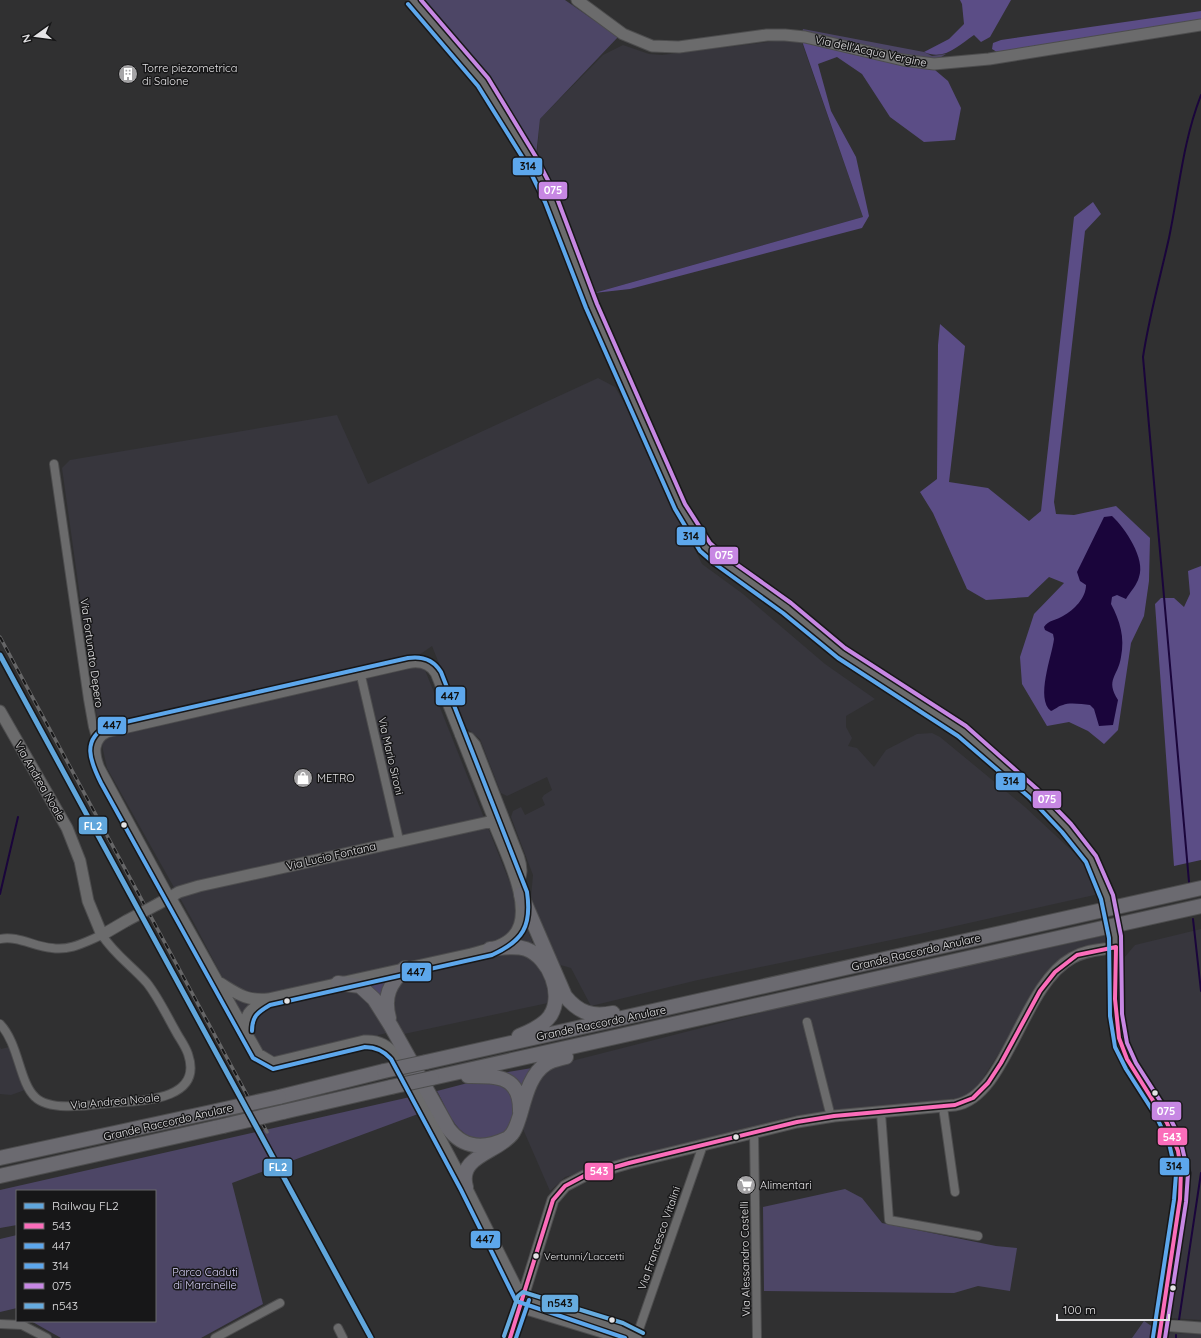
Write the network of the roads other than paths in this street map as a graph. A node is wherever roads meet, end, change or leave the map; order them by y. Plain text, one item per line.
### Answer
1 (413, 0) edge
2 (577, 0) edge
3 (1201, 25) edge
4 (54, 464) dead end
5 (361, 676) junction
6 (0, 711) edge
7 (459, 735) junction
8 (98, 741) junction
9 (493, 821) junction
10 (399, 840) junction
11 (1201, 888) edge
12 (519, 890) junction
13 (170, 897) junction
14 (1107, 897) dead end
15 (1201, 906) edge
16 (102, 935) junction
17 (0, 939) edge
18 (490, 949) junction
19 (405, 968) junction
20 (220, 983) junction
21 (338, 983) junction
22 (268, 999) junction
23 (683, 1005) junction
24 (807, 1022) dead end
25 (0, 1024) edge
26 (391, 1026) junction
27 (246, 1031) junction
28 (640, 1032) junction
29 (478, 1050) junction
30 (437, 1077) junction
31 (943, 1107) junction
32 (881, 1113) junction
33 (520, 1115) junction
34 (831, 1117) junction
35 (754, 1132) junction
36 (506, 1139) junction
37 (703, 1145) junction
38 (0, 1158) edge
39 (0, 1176) edge
40 (466, 1187) junction
41 (955, 1192) dead end
42 (978, 1236) dead end
43 (280, 1303) dead end
44 (521, 1303) junction
45 (0, 1324) edge
46 (1161, 1325) junction
47 (338, 1328) dead end
48 (1201, 1328) edge
49 (620, 1333) edge
50 (47, 1338) edge
51 (215, 1338) edge
52 (344, 1338) edge
53 (510, 1338) edge
54 (637, 1338) edge
55 (758, 1338) edge
56 (1159, 1338) edge

1 - 14 street
2 - 3 street, Via dell'Acqua Vergine
4 - 8 street, Via Fortunato Depero
5 - 7 street
5 - 8 street
5 - 10 street, Via Mario Sironi
6 - 16 street, Via Andrea Noale
7 - 9 street
7 - 12 street
8 - 13 street, Via Fortunato Depero
9 - 10 street, Via Lucio Fontana
9 - 12 street
10 - 13 street, Via Lucio Fontana
11 - 23 highway, Grande Raccordo Anulare
12 - 18 street
12 - 23 highway
13 - 16 street, Via Lucio Fontana, bridge
13 - 20 street
15 - 28 highway, Grande Raccordo Anulare
16 - 17 street
16 - 25 street, Via Andrea Noale
18 - 19 street
18 - 29 highway
19 - 21 street
19 - 26 highway
20 - 22 street
20 - 27 street
21 - 22 street
21 - 26 highway
22 - 27 street
23 - 29 highway, Grande Raccordo Anulare
24 - 34 street
26 - 36 highway
27 - 40 street
28 - 30 highway, Grande Raccordo Anulare
28 - 33 highway
29 - 38 highway, Grande Raccordo Anulare, bridge
30 - 33 highway
30 - 39 highway, Grande Raccordo Anulare, bridge
31 - 32 street
31 - 41 street
31 - 46 street
32 - 34 street
32 - 42 street
33 - 36 highway
34 - 35 street
35 - 37 street
35 - 55 street, Via Alessandro Castelli
36 - 40 highway
37 - 44 street
37 - 54 street, Via Francesco Vitalini
40 - 44 street
43 - 51 street
44 - 49 street
44 - 53 street
45 - 50 street
46 - 48 street
46 - 56 street
47 - 52 street
49 - 54 street

